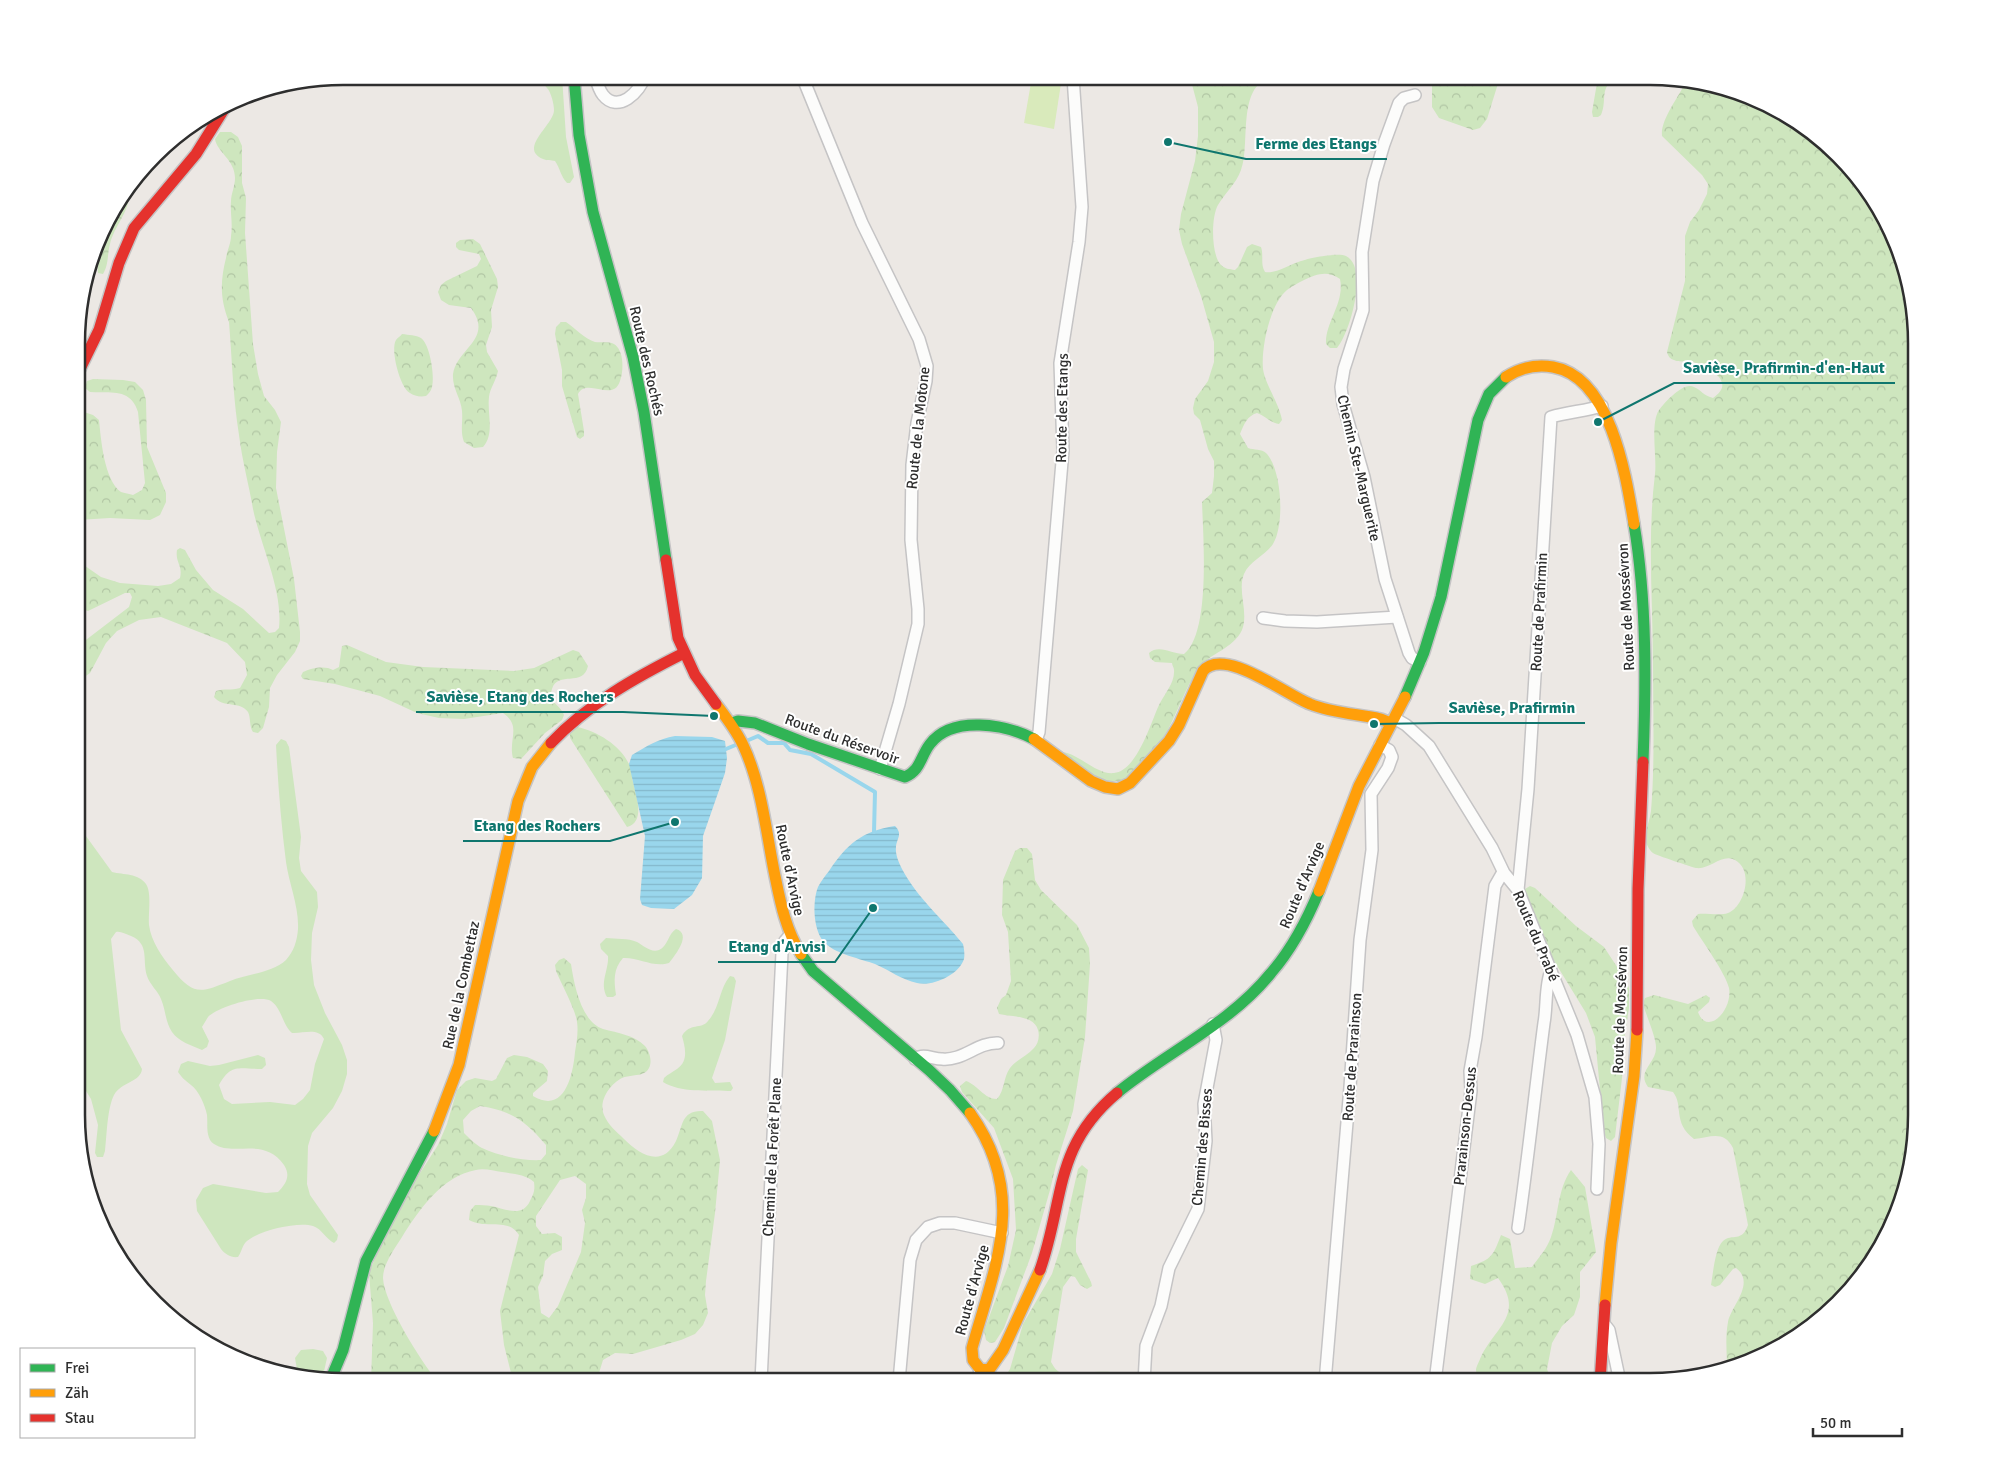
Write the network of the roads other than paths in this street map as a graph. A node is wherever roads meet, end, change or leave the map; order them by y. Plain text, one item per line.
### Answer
1 (575, 85) edge
2 (598, 85) edge
3 (640, 85) edge
4 (806, 85) edge
5 (1074, 85) edge
6 (1415, 95) dead end
7 (219, 117) edge
8 (85, 359) edge
9 (1602, 406) junction
10 (1397, 617) junction
11 (1262, 618) dead end
12 (684, 653) junction
13 (1420, 662) junction
14 (1392, 721) junction
15 (732, 724) junction
16 (1036, 740) junction
17 (1380, 745) junction
18 (880, 770) junction
19 (1352, 802) joint
20 (1503, 872) junction
21 (1518, 890) junction
22 (790, 935) junction
23 (1551, 971) junction
24 (1213, 1024) junction
25 (998, 1043) dead end
26 (916, 1059) junction
27 (1597, 1189) dead end
28 (1518, 1228) dead end
29 (1002, 1233) junction
30 (1603, 1324) junction
31 (980, 1369) junction
32 (334, 1372) edge
33 (762, 1373) edge
34 (899, 1373) edge
35 (979, 1373) edge
36 (1144, 1373) edge
37 (1326, 1373) edge
38 (1436, 1373) edge
39 (1600, 1373) edge
40 (1618, 1373) edge

1 - 12 street, Route des Rochés
2 - 3 street
4 - 18 street, Route de la Motone
5 - 16 street, Route des Etangs
6 - 10 street, Chemin Ste-Marguerite
7 - 8 street
9 - 13 street, Route de Mossévron
9 - 21 street, Route de Prafirmin
9 - 30 street, Route de Mossévron
10 - 11 street
10 - 13 street, Chemin Ste-Marguerite
12 - 15 street, Route des Rochés
12 - 32 street, Rue de la Combettaz
13 - 14 street, Route de Mossévron
14 - 16 street, Route du Réservoir
14 - 17 street, Route de Mossévron
14 - 20 street, Route du Prabé
15 - 18 street, Route du Réservoir
15 - 22 street, Route d'Arvige
16 - 18 street, Route du Réservoir
17 - 19 street, Route de Mossévron
17 - 37 street, Route de Prarainson
19 - 24 street, Route d'Arvige
20 - 21 street, Route du Prabé
20 - 38 street, Prarainson-Dessus
21 - 23 street, Route du Prabé
22 - 26 street, Route d'Arvige
22 - 33 street, Chemin de la Forêt Plane
23 - 27 street, Route du Prabé
23 - 28 street
24 - 31 street, Route d'Arvige
24 - 36 street, Chemin des Bisses
25 - 26 street
26 - 29 street, Route d'Arvige
29 - 31 street, Route d'Arvige
29 - 34 street
30 - 39 street, Route de Mossévron
30 - 40 street
31 - 35 street

